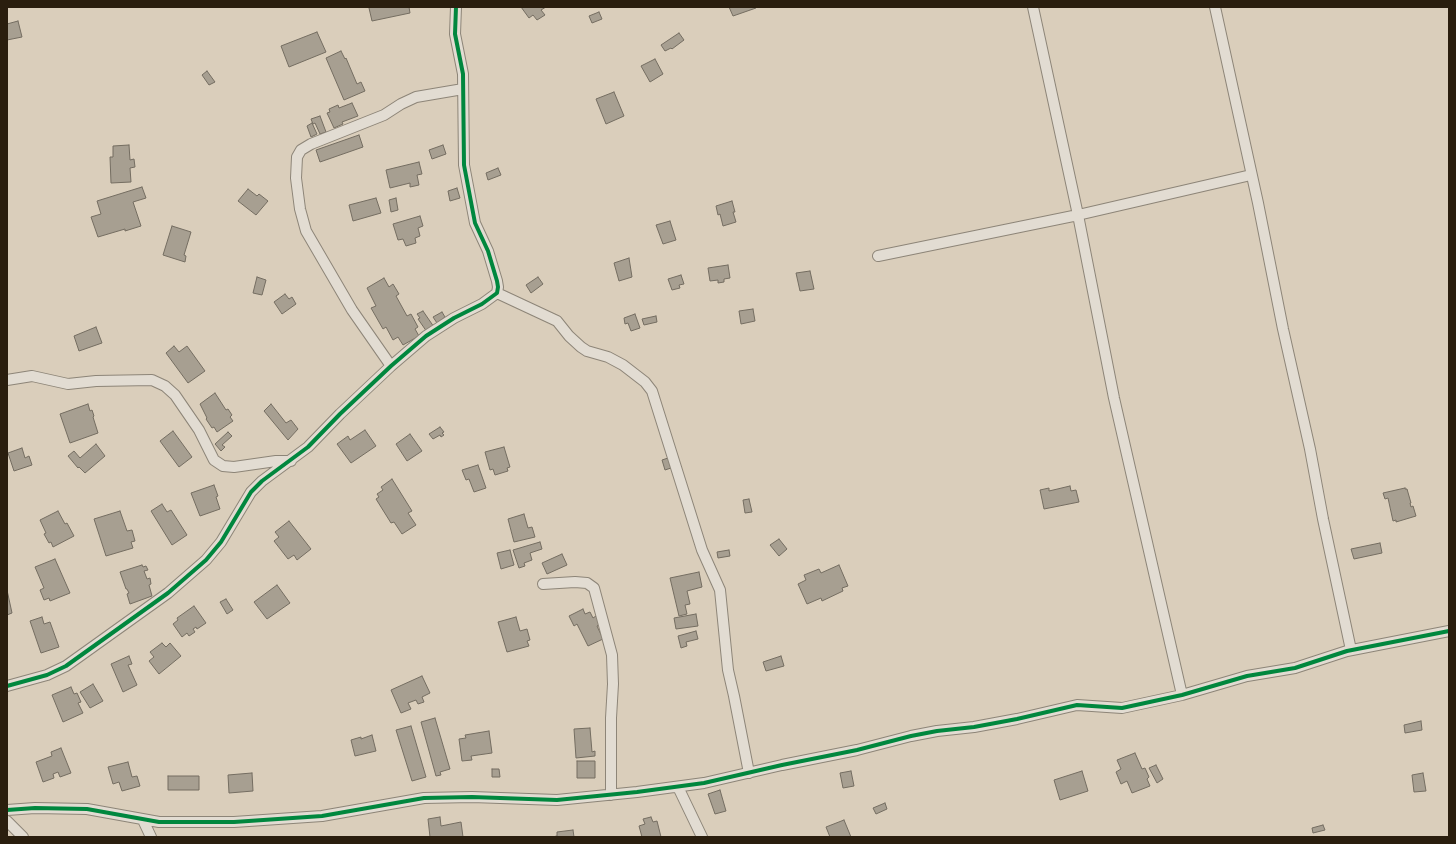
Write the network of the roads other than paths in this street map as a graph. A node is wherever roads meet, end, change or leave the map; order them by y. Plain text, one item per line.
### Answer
1 (456, 7) edge
2 (1033, 7) edge
3 (1215, 7) edge
4 (463, 89) junction
5 (1251, 175) junction
6 (1078, 215) junction
7 (878, 256) dead end
8 (496, 293) junction
9 (391, 366) junction
10 (7, 380) edge
11 (291, 461) junction
12 (543, 584) dead end
13 (1449, 630) edge
14 (1351, 650) junction
15 (7, 686) edge
16 (1182, 695) junction
17 (749, 773) junction
18 (678, 787) junction
19 (611, 795) junction
20 (7, 810) edge
21 (143, 820) junction
22 (7, 821) edge
23 (24, 837) edge
24 (151, 837) edge
25 (702, 837) edge

1 - 4 street
2 - 6 street
3 - 5 street
4 - 8 street
4 - 9 street
5 - 6 street
5 - 14 street
6 - 7 street
6 - 16 street
8 - 9 street
8 - 17 street
9 - 11 street
10 - 11 street
11 - 15 street
12 - 19 street
13 - 14 street
14 - 16 street
16 - 17 street
17 - 18 street
18 - 19 street
18 - 25 street
19 - 21 street
20 - 21 street
21 - 24 street
22 - 23 street

